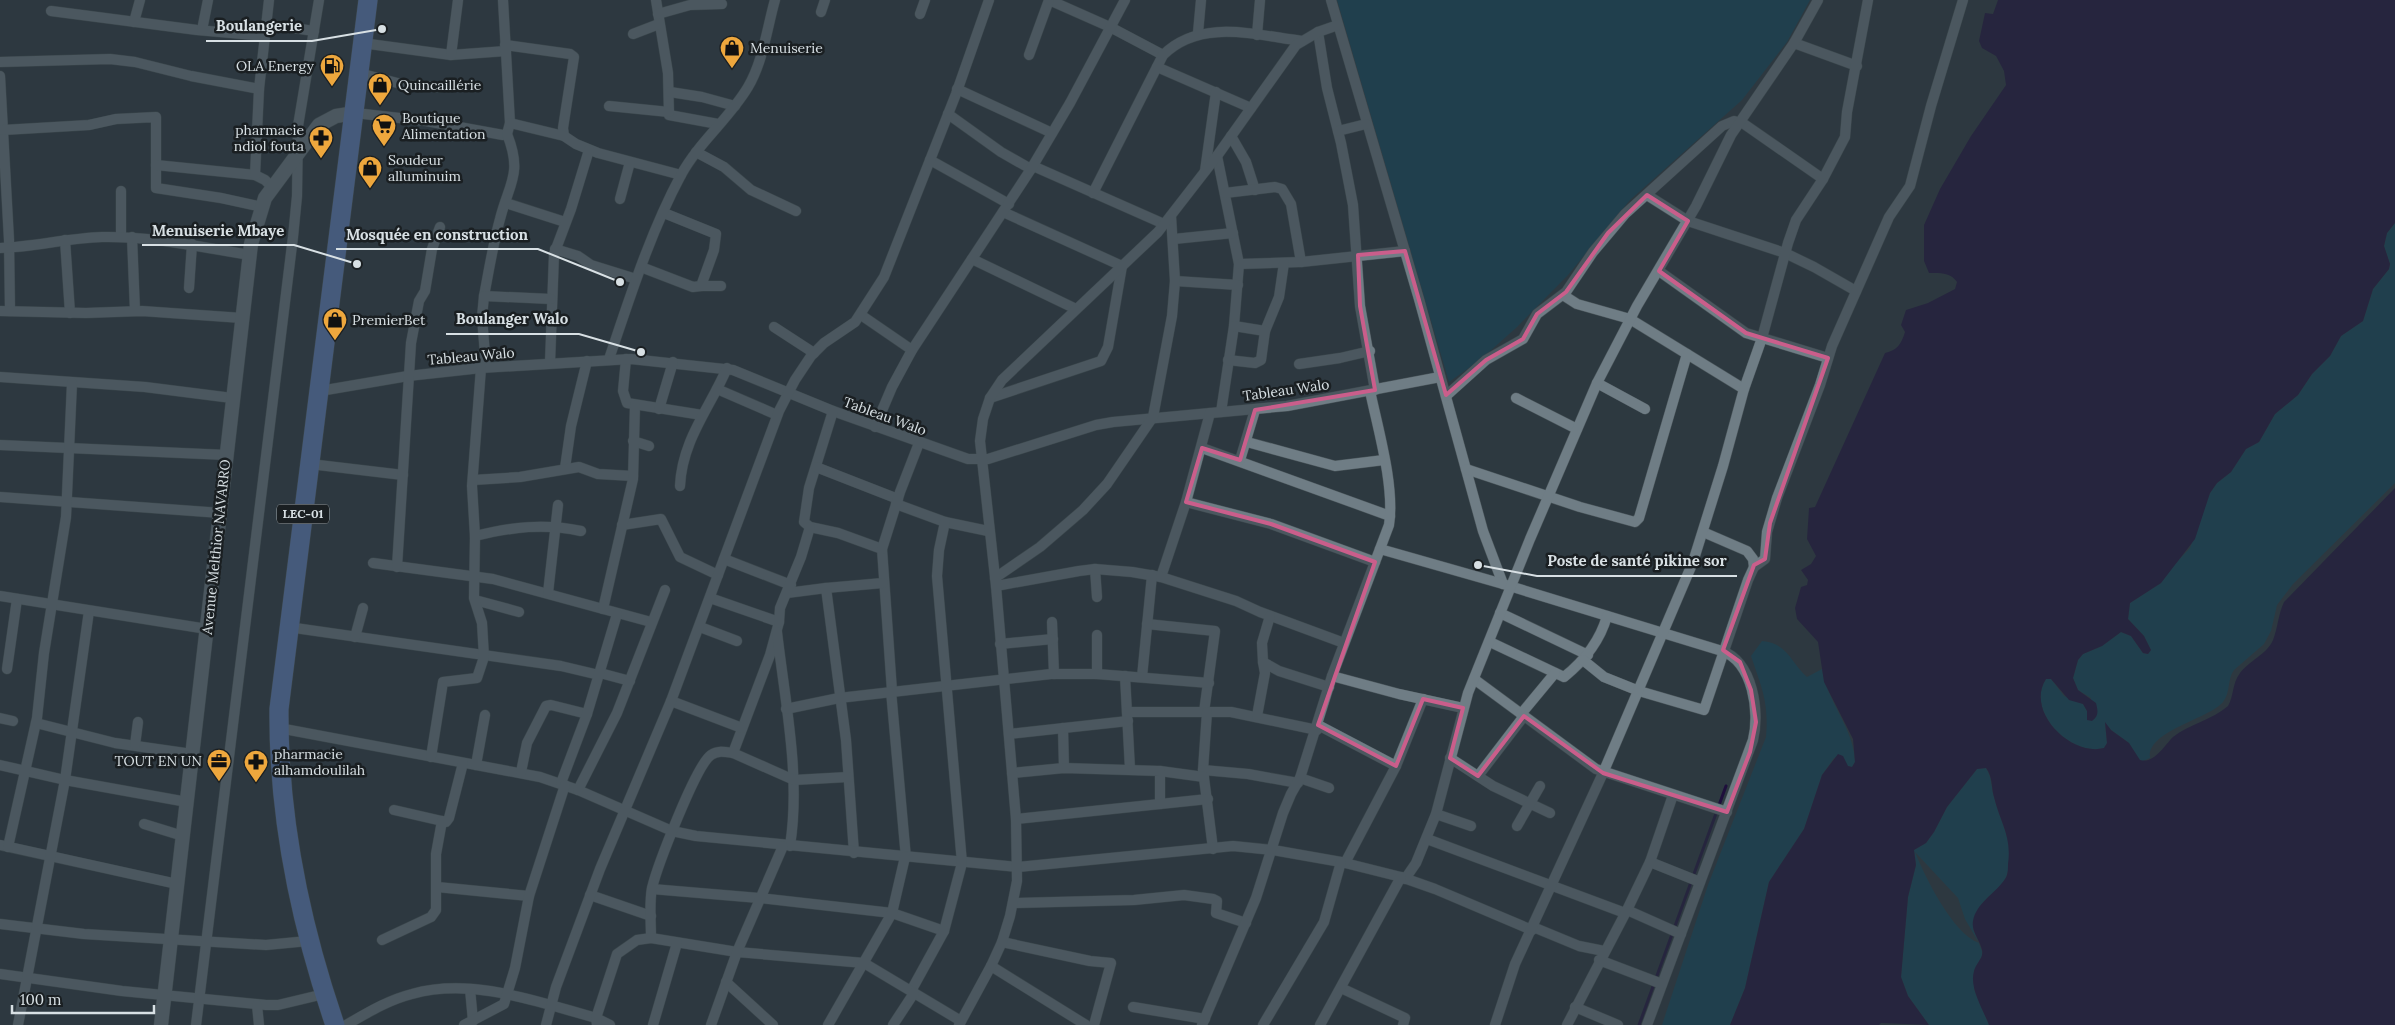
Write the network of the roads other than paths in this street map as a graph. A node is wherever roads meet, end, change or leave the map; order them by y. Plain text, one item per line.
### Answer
1 (140, 0) edge
2 (208, 0) edge
3 (269, 0) edge
4 (319, 0) edge
5 (368, 0) edge
6 (458, 0) edge
7 (503, 0) edge
8 (656, 0) edge
9 (775, 0) edge
10 (825, 0) edge
11 (925, 0) edge
12 (988, 0) edge
13 (1049, 0) edge
14 (1125, 0) edge
15 (1201, 0) edge
16 (1260, 0) edge
17 (1331, 0) edge
18 (1818, 0) edge
19 (1868, 0) edge
20 (1963, 0) edge
21 (722, 4) dead end
22 (51, 11) dead end
23 (821, 12) dead end
24 (920, 14) dead end
25 (658, 19) junction
26 (134, 22) junction
27 (266, 24) junction
28 (1338, 25) junction
29 (1110, 27) junction
30 (202, 30) junction
31 (314, 30) junction
32 (1318, 32) junction
33 (1198, 33) junction
34 (633, 34) dead end
35 (1257, 35) junction
36 (265, 36) junction
37 (1302, 41) junction
38 (362, 43) junction
39 (1794, 43) junction
40 (505, 48) junction
41 (451, 55) junction
42 (1029, 55) dead end
43 (1163, 55) junction
44 (0, 62) edge
45 (1857, 66) junction
46 (1157, 67) junction
47 (359, 73) junction
48 (0, 76) edge
49 (440, 87) dead end
50 (259, 88) junction
51 (957, 89) junction
52 (670, 92) junction
53 (1216, 92) junction
54 (610, 106) dead end
55 (735, 106) junction
56 (1251, 108) junction
57 (669, 112) junction
58 (355, 113) junction
59 (948, 114) junction
60 (1738, 122) junction
61 (510, 123) junction
62 (718, 124) junction
63 (1366, 124) junction
64 (2, 125) edge
65 (1338, 131) junction
66 (1052, 133) junction
67 (507, 134) junction
68 (564, 136) junction
69 (1231, 136) junction
70 (589, 150) junction
71 (696, 152) junction
72 (296, 154) junction
73 (1217, 156) junction
74 (930, 160) junction
75 (630, 162) junction
76 (156, 165) junction
77 (1032, 168) junction
78 (1204, 172) junction
79 (255, 175) junction
80 (681, 175) junction
81 (1823, 179) junction
82 (272, 187) junction
83 (1255, 190) junction
84 (121, 191) dead end
85 (1093, 193) junction
86 (1225, 193) junction
87 (1647, 195) junction
88 (620, 199) dead end
89 (506, 203) junction
90 (262, 207) junction
91 (1006, 208) junction
92 (796, 211) dead end
93 (664, 213) junction
94 (1170, 216) junction
95 (1688, 221) junction
96 (565, 222) junction
97 (1164, 224) junction
98 (440, 227) dead end
99 (1233, 233) junction
100 (127, 237) junction
101 (1174, 239) junction
102 (65, 240) junction
103 (192, 244) junction
104 (4, 248) edge
105 (556, 249) junction
106 (1405, 251) junction
107 (1785, 253) junction
108 (250, 255) junction
109 (1358, 255) junction
110 (972, 259) junction
111 (1300, 262) junction
112 (1284, 263) junction
113 (1239, 264) junction
114 (1122, 266) junction
115 (641, 267) junction
116 (1660, 272) junction
117 (636, 279) junction
118 (1175, 281) junction
119 (1238, 285) junction
120 (701, 286) junction
121 (721, 286) dead end
122 (189, 288) dead end
123 (1856, 291) junction
124 (1563, 295) junction
125 (484, 296) junction
126 (551, 299) junction
127 (1076, 309) junction
128 (5, 311) edge
129 (135, 311) junction
130 (70, 313) junction
131 (861, 315) junction
132 (242, 318) junction
133 (1630, 319) junction
134 (1234, 326) junction
135 (774, 327) dead end
136 (1265, 330) junction
137 (1762, 338) junction
138 (912, 350) junction
139 (1370, 351) junction
140 (814, 353) junction
141 (1687, 354) junction
142 (1828, 358) junction
143 (609, 359) junction
144 (626, 359) junction
145 (1228, 360) junction
146 (587, 361) junction
147 (673, 362) junction
148 (550, 363) junction
149 (1300, 364) dead end
150 (483, 368) junction
151 (727, 368) junction
152 (408, 376) junction
153 (1440, 376) junction
154 (0, 377) edge
155 (72, 383) junction
156 (1596, 383) junction
157 (718, 389) junction
158 (1744, 389) junction
159 (1373, 390) junction
160 (320, 391) junction
161 (789, 391) junction
162 (1446, 396) junction
163 (232, 398) junction
164 (990, 398) junction
165 (1516, 398) dead end
166 (636, 405) junction
167 (659, 409) junction
168 (1645, 409) dead end
169 (1255, 410) junction
170 (833, 411) junction
171 (1221, 412) junction
172 (1210, 413) junction
173 (702, 415) junction
174 (777, 415) junction
175 (1153, 417) junction
176 (875, 427) junction
177 (1577, 429) junction
178 (632, 442) junction
179 (1247, 442) junction
180 (919, 443) junction
181 (0, 445) edge
182 (649, 446) dead end
183 (70, 447) junction
184 (1202, 448) junction
185 (227, 455) junction
186 (981, 460) junction
187 (1240, 460) junction
188 (1384, 460) junction
189 (310, 464) junction
190 (816, 467) junction
191 (564, 468) junction
192 (1466, 470) junction
193 (403, 475) junction
194 (633, 476) junction
195 (473, 480) junction
196 (680, 486) dead end
197 (1549, 496) junction
198 (0, 497) edge
199 (67, 500) junction
200 (897, 501) junction
201 (1186, 502) junction
202 (558, 505) dead end
203 (221, 512) junction
204 (1390, 516) junction
205 (945, 522) junction
206 (622, 525) junction
207 (556, 527) junction
208 (810, 527) junction
209 (581, 531) dead end
210 (988, 531) junction
211 (1703, 532) junction
212 (475, 536) junction
213 (1380, 549) junction
214 (882, 550) junction
215 (724, 559) junction
216 (1375, 562) junction
217 (373, 563) dead end
218 (397, 567) junction
219 (1754, 567) junction
220 (1095, 569) junction
221 (718, 575) junction
222 (474, 576) junction
223 (1156, 576) junction
224 (995, 582) junction
225 (883, 583) junction
226 (1506, 585) junction
227 (826, 588) junction
228 (789, 589) junction
229 (665, 590) dead end
230 (548, 593) junction
231 (0, 596) edge
232 (1098, 597) dead end
233 (17, 598) junction
234 (710, 598) junction
235 (475, 600) junction
236 (52, 604) junction
237 (363, 608) dead end
238 (603, 609) junction
239 (89, 611) junction
240 (519, 612) dead end
241 (1500, 613) junction
242 (617, 614) junction
243 (1270, 616) junction
244 (1607, 616) junction
245 (651, 622) junction
246 (1052, 622) dead end
247 (1147, 624) junction
248 (288, 627) junction
249 (700, 627) junction
250 (778, 627) junction
251 (207, 629) junction
252 (1662, 633) junction
253 (1098, 635) dead end
254 (355, 637) junction
255 (1053, 639) junction
256 (737, 640) dead end
257 (1490, 642) junction
258 (1344, 643) junction
259 (1000, 644) junction
260 (1722, 651) junction
261 (484, 656) junction
262 (1586, 657) junction
263 (1263, 662) junction
264 (7, 668) dead end
265 (1555, 672) junction
266 (600, 674) junction
267 (1054, 674) junction
268 (1097, 674) junction
269 (1125, 676) junction
270 (1332, 676) junction
271 (1142, 677) junction
272 (1003, 678) junction
273 (1474, 679) junction
274 (630, 681) junction
275 (1209, 683) junction
276 (947, 685) junction
277 (1329, 687) junction
278 (892, 691) junction
279 (1639, 691) junction
280 (839, 698) junction
281 (1423, 699) junction
282 (671, 701) junction
283 (1463, 708) junction
284 (786, 709) junction
285 (1205, 712) junction
286 (587, 714) junction
287 (485, 715) dead end
288 (1522, 715) junction
289 (1127, 716) junction
290 (1257, 716) junction
291 (0, 718) edge
292 (13, 721) dead end
293 (138, 722) dead end
294 (36, 723) junction
295 (279, 728) junction
296 (742, 728) junction
297 (1063, 728) junction
298 (1318, 728) junction
299 (72, 732) junction
300 (1009, 734) junction
301 (135, 745) junction
302 (733, 753) junction
303 (192, 754) junction
304 (431, 757) junction
305 (1450, 758) junction
306 (463, 763) junction
307 (0, 765) edge
308 (476, 765) junction
309 (1396, 766) junction
310 (1064, 768) junction
311 (1130, 769) junction
312 (26, 771) junction
313 (1160, 771) junction
314 (521, 772) junction
315 (1603, 772) junction
316 (1012, 773) junction
317 (1204, 774) junction
318 (1478, 776) junction
319 (848, 777) junction
320 (65, 780) junction
321 (794, 780) junction
322 (1299, 781) junction
323 (563, 784) junction
324 (1540, 786) dead end
325 (1329, 788) dead end
326 (578, 790) junction
327 (1673, 795) junction
328 (1208, 799) junction
329 (187, 802) junction
330 (1160, 804) junction
331 (1529, 805) junction
332 (394, 810) dead end
333 (624, 810) junction
334 (1727, 812) junction
335 (1550, 813) dead end
336 (1436, 814) junction
337 (1016, 819) junction
338 (442, 821) junction
339 (144, 824) dead end
340 (1471, 826) dead end
341 (1517, 826) dead end
342 (672, 831) junction
343 (183, 836) junction
344 (1426, 839) junction
345 (4, 846) edge
346 (787, 846) junction
347 (1213, 849) junction
348 (1273, 850) junction
349 (854, 853) junction
350 (50, 857) junction
351 (906, 858) junction
352 (1650, 862) junction
353 (962, 863) junction
354 (1343, 863) junction
355 (1018, 867) junction
356 (1403, 878) junction
357 (1700, 882) junction
358 (178, 884) junction
359 (436, 887) junction
360 (1552, 887) junction
361 (652, 889) junction
362 (590, 895) junction
363 (529, 896) junction
364 (759, 898) junction
365 (1013, 903) junction
366 (1626, 912) junction
367 (892, 913) junction
368 (651, 916) junction
369 (1246, 923) junction
370 (0, 924) edge
371 (37, 929) junction
372 (1532, 929) junction
373 (944, 931) junction
374 (1680, 934) junction
375 (171, 938) junction
376 (651, 938) junction
377 (382, 940) dead end
378 (206, 941) junction
379 (308, 941) junction
380 (1002, 942) junction
381 (677, 943) junction
382 (737, 952) junction
383 (1602, 956) junction
384 (864, 963) junction
385 (991, 966) junction
386 (0, 974) edge
387 (28, 978) junction
388 (726, 982) junction
389 (1662, 984) junction
390 (1341, 988) junction
391 (470, 989) junction
392 (912, 992) junction
393 (324, 994) junction
394 (508, 994) junction
395 (165, 995) junction
396 (199, 999) junction
397 (257, 1004) junction
398 (550, 1005) junction
399 (1133, 1007) dead end
400 (1575, 1007) junction
401 (597, 1022) edge
402 (1204, 1022) edge
403 (469, 1023) edge
404 (960, 1023) edge
405 (18, 1025) edge
406 (161, 1025) edge
407 (196, 1025) edge
408 (259, 1025) edge
409 (335, 1025) edge
410 (346, 1025) edge
411 (546, 1025) edge
412 (610, 1025) edge
413 (653, 1025) edge
414 (711, 1025) edge
415 (773, 1025) edge
416 (828, 1025) edge
417 (893, 1025) edge
418 (1086, 1025) edge
419 (1094, 1025) edge
420 (1263, 1025) edge
421 (1320, 1025) edge
422 (1403, 1025) edge
423 (1495, 1025) edge
424 (1567, 1025) edge
425 (1618, 1025) edge
426 (1647, 1025) edge

1 - 26 street
2 - 30 street
3 - 27 street
4 - 31 street
5 - 38 highway, LEC-01
6 - 41 street
7 - 40 street
8 - 25 street
9 - 55 street
10 - 23 street
11 - 24 street
12 - 51 street
13 - 29 street
13 - 42 street
14 - 29 street
15 - 33 street
16 - 35 street
17 - 28 street
18 - 39 street
19 - 45 street
20 - 123 street
21 - 25 street
22 - 26 street
25 - 34 street
25 - 52 street
26 - 30 street
27 - 31 street
27 - 36 street
28 - 32 street
28 - 63 street
29 - 43 street
29 - 66 street
30 - 36 street
31 - 72 street
32 - 37 street
32 - 65 street
33 - 35 street
33 - 43 street
35 - 37 street
36 - 50 street
37 - 56 street
38 - 41 street
38 - 47 highway, LEC-01
39 - 45 street
39 - 60 street
40 - 41 street
40 - 61 street
40 - 68 street
43 - 46 street
44 - 50 street
45 - 81 street
46 - 53 street
46 - 85 street
47 - 49 street
47 - 58 highway, LEC-01
48 - 64 street
50 - 79 street
51 - 59 street
51 - 66 street
52 - 55 street
52 - 57 street
53 - 56 street
53 - 78 street
54 - 57 street
55 - 62 street
56 - 69 street
57 - 62 street
58 - 67 street
58 - 72 street, Avenue Melthior NAVARRO
58 - 160 highway, LEC-01
59 - 74 street
59 - 77 street
60 - 81 street
60 - 87 street
60 - 95 street
61 - 67 street
61 - 68 street
62 - 71 street
63 - 65 street
63 - 106 street
64 - 76 street
64 - 104 street
65 - 109 street
66 - 77 street
67 - 89 street
68 - 70 street
69 - 73 street
69 - 83 street
70 - 75 street
70 - 96 street
71 - 80 street
71 - 92 street
72 - 82 street, Avenue Melthior NAVARRO
72 - 378 street
73 - 78 street
73 - 86 street
74 - 91 street
74 - 131 street
75 - 80 street
75 - 88 street
76 - 79 street
76 - 90 street
77 - 85 street
77 - 91 street
78 - 94 street
79 - 82 street
80 - 93 street
81 - 107 street
82 - 90 street, Avenue Melthior NAVARRO
83 - 86 street
83 - 111 street
84 - 100 street
85 - 97 street
86 - 99 street
87 - 95 street
87 - 124 street
89 - 96 street
89 - 125 street
90 - 108 street, Avenue Melthior NAVARRO
91 - 110 street
91 - 114 street
93 - 115 street
93 - 120 street
94 - 97 street
94 - 101 street
95 - 107 street
95 - 116 street
96 - 105 street
97 - 114 street
98 - 152 street
99 - 101 street
99 - 113 street
100 - 102 street
100 - 103 street
100 - 129 street
101 - 118 street
102 - 104 street
102 - 130 street
103 - 108 street
103 - 122 street
104 - 128 street
105 - 117 street
105 - 126 street
106 - 109 street
106 - 153 street
107 - 123 street
107 - 137 street
108 - 132 street, Avenue Melthior NAVARRO
109 - 111 street
109 - 139 street
110 - 127 street
110 - 138 street
111 - 112 street
112 - 113 street
112 - 136 street
113 - 119 street
114 - 127 street
114 - 164 street
115 - 117 street
115 - 120 street
116 - 133 street
116 - 137 street
117 - 143 street
118 - 119 street
118 - 175 street
119 - 134 street
120 - 121 street
123 - 142 street
124 - 133 street
124 - 162 street
125 - 126 street
125 - 150 street
126 - 148 street
127 - 164 street
128 - 130 street
129 - 130 street
129 - 132 street
131 - 138 street
131 - 140 street
132 - 163 street, Avenue Melthior NAVARRO
133 - 141 street
133 - 156 street
134 - 136 street
134 - 145 street
135 - 140 street
136 - 145 street
137 - 142 street
137 - 158 street
138 - 176 street
139 - 149 street
139 - 159 street
140 - 161 street
141 - 158 street
141 - 197 street
142 - 219 street
143 - 144 street, Tableau Walo
143 - 146 street, Tableau Walo
144 - 147 street, Tableau Walo
144 - 166 street
145 - 171 street
146 - 148 street, Tableau Walo
146 - 191 street
147 - 151 street, Tableau Walo
147 - 167 street
148 - 150 street, Tableau Walo
150 - 152 street, Tableau Walo
150 - 195 street
151 - 157 street
151 - 161 street, Tableau Walo
152 - 160 street, Tableau Walo
152 - 193 street
153 - 159 street, Tableau Walo
153 - 162 street
154 - 155 street
155 - 163 street
155 - 183 street
156 - 168 street
156 - 177 street
157 - 173 street
157 - 174 street
158 - 211 street
159 - 169 street, Tableau Walo
159 - 188 street
160 - 189 highway, LEC-01
161 - 170 street, Tableau Walo
161 - 174 street
162 - 192 street
163 - 185 street, Avenue Melthior NAVARRO
164 - 186 street
165 - 177 street
166 - 167 street
166 - 178 street
167 - 173 street
169 - 171 street, Tableau Walo
169 - 179 street
170 - 176 street, Tableau Walo
170 - 190 street
171 - 172 street, Tableau Walo
172 - 175 street, Tableau Walo
172 - 184 street
173 - 196 street
174 - 215 street
175 - 186 street, Tableau Walo
175 - 224 street
176 - 180 street, Tableau Walo
177 - 197 street
178 - 182 street
178 - 194 street
179 - 187 street
179 - 188 street
180 - 186 street, Tableau Walo
180 - 200 street
181 - 183 street
183 - 185 street
183 - 199 street
184 - 187 street
184 - 201 street
185 - 203 street, Avenue Melthior NAVARRO
186 - 210 street
187 - 204 street
188 - 204 street
189 - 193 street
189 - 248 highway, LEC-01
190 - 200 street
190 - 208 street
191 - 194 street
191 - 195 street
192 - 197 street
192 - 226 street
193 - 218 street
194 - 206 street
195 - 212 street
197 - 226 street
198 - 199 street
199 - 203 street
199 - 236 street
200 - 205 street
200 - 214 street
201 - 216 street
201 - 223 street
202 - 207 street
203 - 251 street, Avenue Melthior NAVARRO
204 - 213 street
205 - 210 street
205 - 276 street
206 - 221 street
206 - 238 street
207 - 209 street
207 - 212 street
207 - 230 street
208 - 214 street
208 - 228 street
210 - 224 street
211 - 219 street
211 - 252 street
212 - 222 street
213 - 216 street
213 - 226 street
214 - 225 street
215 - 221 street
215 - 228 street
216 - 258 street
217 - 218 street
218 - 222 street
219 - 260 street
220 - 223 street
220 - 224 street
220 - 232 street
221 - 234 street
222 - 230 street
222 - 235 street
223 - 243 street
223 - 247 street
224 - 259 street
225 - 227 street
225 - 278 street
226 - 241 street
226 - 244 street
227 - 228 street
227 - 280 street
228 - 250 street
229 - 245 street
230 - 238 street
231 - 233 street
233 - 236 street
233 - 264 street
234 - 249 street
234 - 250 street
235 - 240 street
235 - 261 street
236 - 239 street
236 - 294 street
237 - 254 street
238 - 242 street
239 - 251 street
239 - 299 street
241 - 257 street
241 - 262 street
242 - 245 street
242 - 266 street
243 - 258 street
243 - 263 street
244 - 252 street
244 - 262 street
245 - 274 street
246 - 255 street
247 - 271 street
247 - 275 street
248 - 254 street
248 - 295 highway, LEC-01
249 - 256 street
249 - 282 street
250 - 284 street
250 - 296 street
251 - 303 street, Avenue Melthior NAVARRO
252 - 260 street
252 - 279 street
253 - 268 street
254 - 261 street
255 - 259 street
255 - 267 street
257 - 265 street
257 - 273 street
258 - 270 street
259 - 272 street
260 - 279 street
260 - 334 street
261 - 266 street
261 - 304 street
262 - 265 street
262 - 279 street
263 - 277 street
263 - 290 street
265 - 288 street
266 - 274 street
266 - 286 street
267 - 268 street
267 - 272 street
268 - 269 street
269 - 271 street
269 - 289 street
270 - 277 street
270 - 281 street
271 - 275 street
272 - 276 street
272 - 300 street
273 - 283 street
273 - 288 street
274 - 326 street
275 - 285 street
276 - 278 street
276 - 353 street
277 - 298 street
278 - 280 street
278 - 351 street
279 - 315 street
280 - 284 street
280 - 319 street
281 - 283 street
281 - 309 street
282 - 296 street
282 - 333 street
283 - 305 street
284 - 321 street
285 - 289 street
285 - 290 street
285 - 317 street
286 - 314 street
286 - 323 street
287 - 308 street
288 - 315 street
288 - 318 street
289 - 297 street
289 - 311 street
290 - 298 street
291 - 292 street
293 - 301 street
294 - 299 street
294 - 312 street
295 - 304 street
295 - 379 highway, LEC-01
296 - 302 street
297 - 300 street
297 - 310 street
298 - 309 street
298 - 322 street
299 - 301 street
299 - 320 street
300 - 316 street
301 - 303 street
302 - 321 street
302 - 342 street
303 - 329 street, Avenue Melthior NAVARRO
304 - 306 street
305 - 318 street
305 - 336 street
306 - 308 street
306 - 338 street
307 - 312 street
308 - 314 street
309 - 354 street
310 - 311 street
310 - 316 street
311 - 313 street
312 - 320 street
312 - 345 street
313 - 317 street
313 - 330 street
314 - 323 street
315 - 327 street
315 - 360 street
316 - 337 street
317 - 322 street
317 - 328 street
318 - 331 street
319 - 321 street
319 - 349 street
320 - 329 street
320 - 350 street
321 - 346 street
322 - 325 street
322 - 348 street
323 - 326 street
323 - 363 street
324 - 331 street
326 - 333 street
327 - 334 street
327 - 352 street
328 - 330 street
328 - 347 street
329 - 343 street, Avenue Melthior NAVARRO
330 - 337 street
331 - 335 street
331 - 341 street
332 - 338 street
333 - 342 street
333 - 362 street
334 - 357 street
336 - 340 street
336 - 344 street
337 - 355 street
338 - 359 street
339 - 343 street
342 - 346 street
342 - 361 street
343 - 358 street, Avenue Melthior NAVARRO
344 - 356 street
344 - 360 street
345 - 350 street
346 - 349 street
346 - 364 street
347 - 348 street
347 - 355 street
348 - 354 street
348 - 369 street
349 - 351 street
350 - 358 street
350 - 371 street
351 - 353 street
351 - 367 street
352 - 357 street
352 - 366 street
353 - 355 street
353 - 373 street
354 - 356 street
354 - 420 street
355 - 365 street
356 - 372 street
356 - 390 street
357 - 374 street
358 - 375 street, Avenue Melthior NAVARRO
359 - 363 street
359 - 377 street
360 - 366 street
360 - 372 street
361 - 364 street
361 - 368 street
362 - 368 street
362 - 398 street
363 - 394 street
364 - 367 street
364 - 382 street
365 - 369 street
365 - 380 street
366 - 374 street
366 - 383 street
367 - 373 street
367 - 384 street
368 - 376 street
369 - 402 street
370 - 371 street
371 - 375 street
371 - 387 street
372 - 383 street
372 - 423 street
373 - 392 street
374 - 389 street
375 - 378 street
375 - 395 street, Avenue Melthior NAVARRO
376 - 381 street
376 - 401 street
378 - 379 street
378 - 396 street
379 - 393 highway, LEC-01
380 - 385 street
380 - 419 street
381 - 382 street
381 - 413 street
382 - 384 street
382 - 388 street
383 - 389 street
383 - 400 street
384 - 392 street
384 - 416 street
385 - 404 street
385 - 418 street
386 - 387 street
387 - 395 street
387 - 405 street
388 - 414 street
388 - 415 street
389 - 426 street
390 - 421 street
390 - 422 street
391 - 394 street
391 - 403 street
391 - 410 street
392 - 404 street
392 - 417 street
393 - 397 street
393 - 409 highway, LEC-01
394 - 398 street
394 - 403 street
395 - 396 street
395 - 406 street, Avenue Melthior NAVARRO
396 - 397 street
396 - 407 street
397 - 408 street
398 - 401 street
398 - 411 street
399 - 402 street
400 - 424 street
400 - 425 street
401 - 412 street

